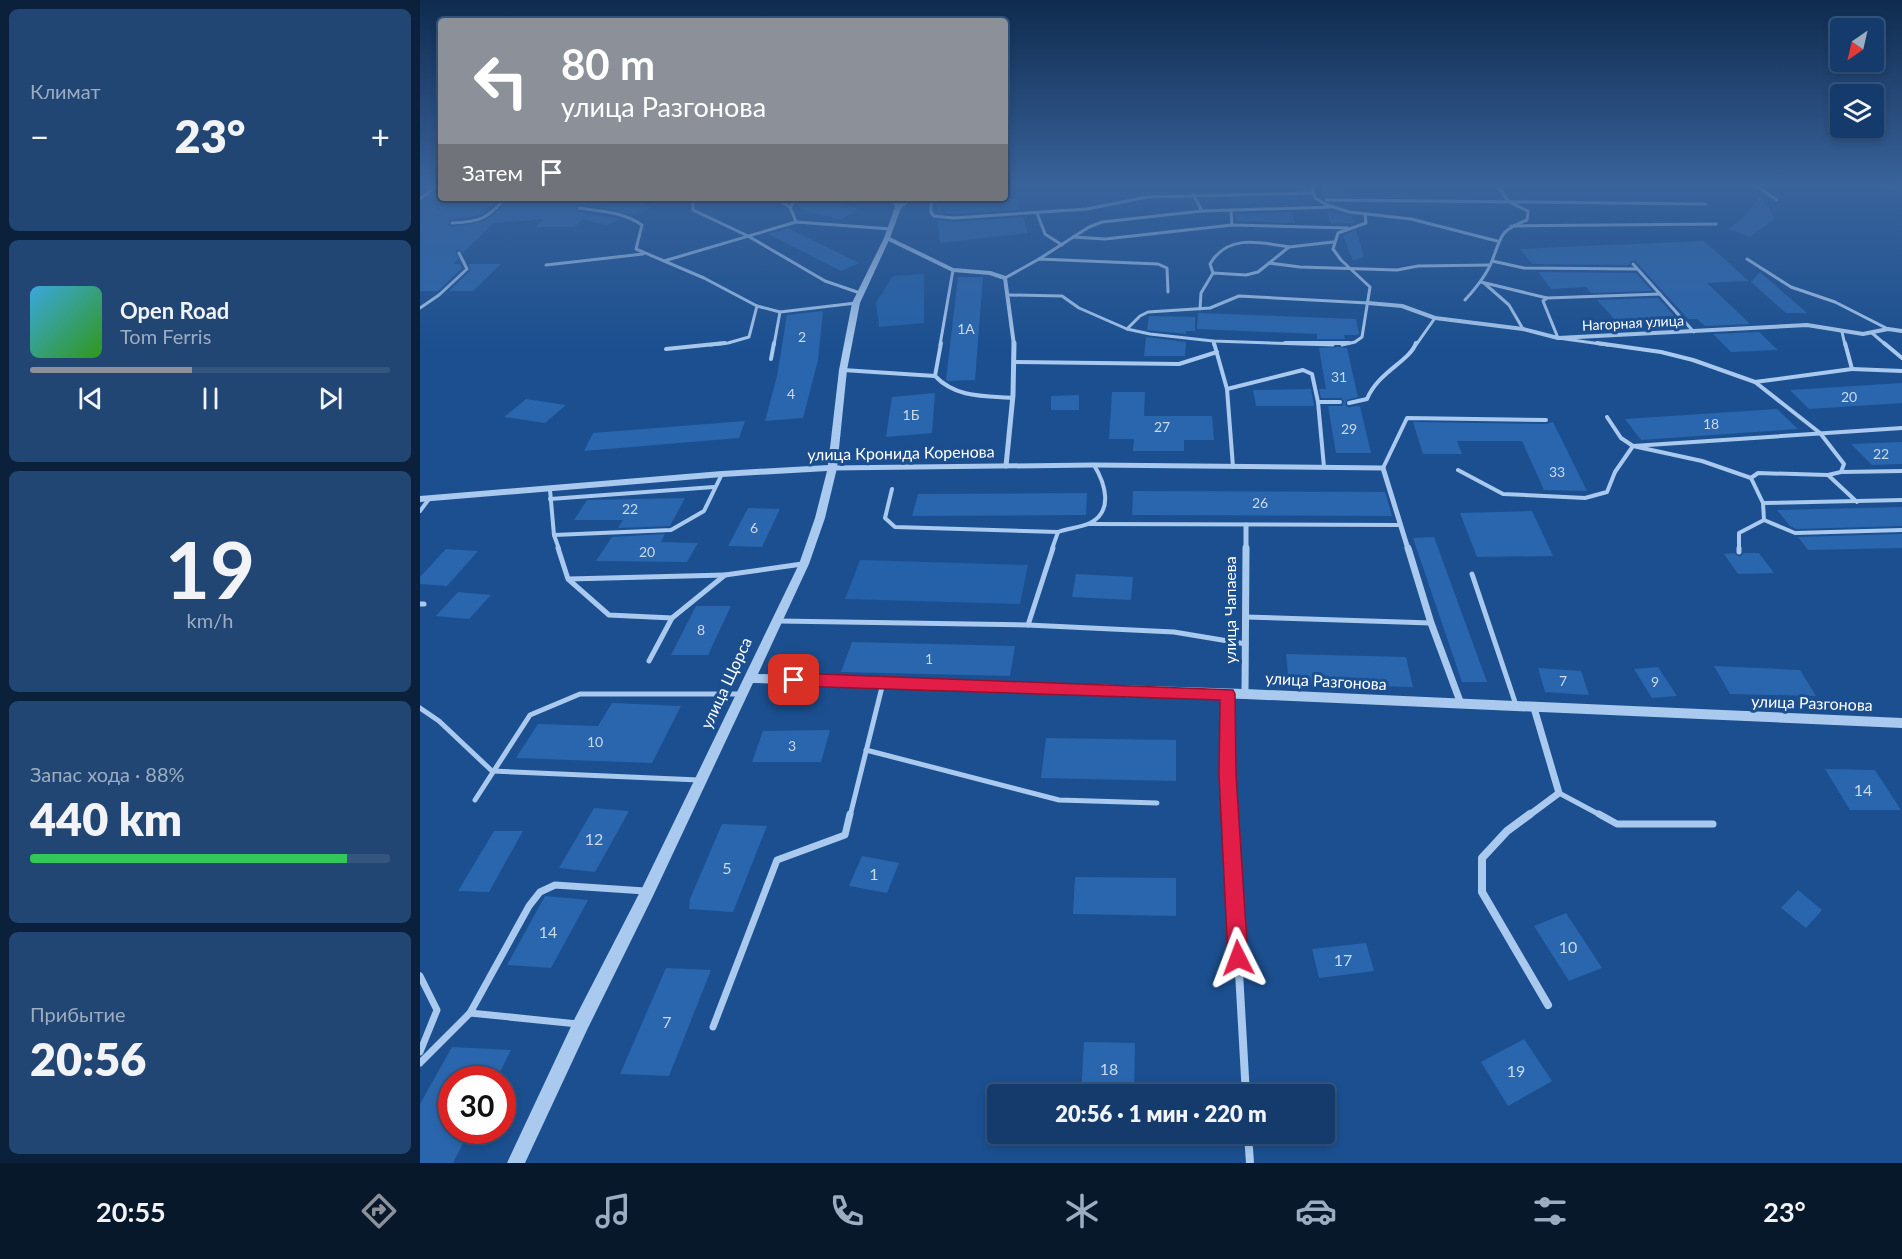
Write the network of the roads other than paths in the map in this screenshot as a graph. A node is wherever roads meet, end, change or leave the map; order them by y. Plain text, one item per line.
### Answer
1 (638, 241) edge
2 (730, 241) edge
3 (757, 241) edge
4 (885, 241) edge
5 (903, 241) edge
6 (1056, 241) edge
7 (1067, 241) edge
8 (1497, 241) edge
9 (1334, 242) joint
10 (1062, 245) junction
11 (1289, 247) junction
12 (459, 253) dead end
13 (643, 254) junction
14 (1746, 259) dead end
15 (1039, 260) junction
16 (664, 261) junction
17 (1269, 263) junction
18 (1491, 263) junction
19 (1633, 264) dead end
20 (546, 265) dead end
21 (1348, 267) junction
22 (1637, 269) junction
23 (953, 270) junction
24 (1214, 273) junction
25 (1005, 278) junction
26 (1482, 282) junction
27 (1168, 292) dead end
28 (860, 293) junction
29 (1660, 294) junction
30 (1010, 295) junction
31 (1546, 298) junction
32 (1465, 300) dead end
33 (856, 303) junction
34 (1368, 303) junction
35 (758, 306) junction
36 (420, 308) edge
37 (1200, 309) junction
38 (780, 312) junction
39 (1435, 318) junction
40 (1127, 329) junction
41 (1523, 329) junction
42 (1888, 329) junction
43 (1902, 331) edge
44 (1694, 332) junction
45 (1842, 332) junction
46 (1872, 333) junction
47 (1558, 338) junction
48 (1213, 341) junction
49 (666, 349) dead end
50 (1217, 352) junction
51 (1902, 358) edge
52 (771, 359) dead end
53 (1016, 362) junction
54 (1852, 369) junction
55 (843, 370) junction
56 (1902, 371) edge
57 (934, 376) junction
58 (1755, 382) junction
59 (1227, 389) junction
60 (1013, 398) junction
61 (1318, 402) junction
62 (1340, 402) dead end
63 (1349, 402) dead end
64 (1607, 417) dead end
65 (1546, 420) dead end
66 (1902, 428) edge
67 (1820, 433) junction
68 (1633, 446) junction
69 (1006, 465) junction
70 (1094, 465) junction
71 (1233, 467) junction
72 (1324, 467) junction
73 (832, 468) junction
74 (1383, 468) junction
75 (1458, 470) dead end
76 (1899, 471) edge
77 (1841, 472) junction
78 (722, 474) junction
79 (1828, 475) junction
80 (1902, 477) edge
81 (1751, 478) junction
82 (714, 487) junction
83 (892, 489) dead end
84 (550, 495) junction
85 (424, 499) edge
86 (1902, 500) edge
87 (1857, 502) junction
88 (1763, 503) junction
89 (420, 511) edge
90 (1764, 520) junction
91 (1089, 524) junction
92 (1245, 525) junction
93 (1400, 525) junction
94 (1902, 530) edge
95 (1058, 532) junction
96 (554, 535) junction
97 (1739, 552) dead end
98 (804, 564) junction
99 (1472, 574) dead end
100 (725, 575) junction
101 (568, 579) junction
102 (1246, 617) junction
103 (672, 618) junction
104 (775, 621) junction
105 (1431, 623) junction
106 (1028, 625) junction
107 (1246, 644) junction
108 (649, 662) dead end
109 (749, 678) junction
110 (883, 683) junction
111 (742, 694) junction
112 (1228, 694) junction
113 (1245, 694) junction
114 (1461, 705) junction
115 (420, 708) edge
116 (1516, 708) junction
117 (1534, 708) junction
118 (1902, 723) edge
119 (866, 750) junction
120 (492, 771) junction
121 (701, 780) junction
122 (1559, 793) junction
123 (475, 800) dead end
124 (1157, 804) dead end
125 (1713, 824) dead end
126 (648, 891) junction
127 (420, 976) edge
128 (1548, 1005) dead end
129 (470, 1013) junction
130 (580, 1024) junction
131 (713, 1027) dead end
132 (420, 1052) edge
133 (420, 1064) edge
134 (1245, 1084) edge
135 (1249, 1144) edge
136 (516, 1163) edge
137 (1250, 1163) edge

1 - 13 lane
2 - 16 lane
3 - 28 lane
4 - 28 street, улица Щорса
5 - 23 street
6 - 10 lane
7 - 10 lane
8 - 18 lane
9 - 11 lane
9 - 21 lane
10 - 15 lane
11 - 17 lane
11 - 24 lane
12 - 36 lane
13 - 16 lane
13 - 20 lane
14 - 42 lane
15 - 25 lane
15 - 27 lane
16 - 35 lane
17 - 21 lane
17 - 24 lane
18 - 21 lane
18 - 22 lane
18 - 26 lane
19 - 22 lane
21 - 34 lane
22 - 29 lane
23 - 25 street
23 - 57 lane
24 - 37 lane
25 - 30 street
26 - 31 lane
26 - 32 lane
26 - 41 lane
28 - 33 street, улица Щорса
29 - 31 lane
29 - 44 lane
30 - 40 lane
30 - 53 street
31 - 47 lane
33 - 38 lane
33 - 55 street, улица Щорса
34 - 37 lane
34 - 39 street, Нагорная улица
34 - 48 lane
35 - 38 lane
35 - 49 lane
37 - 40 lane
38 - 52 lane
39 - 41 street, Нагорная улица
39 - 63 lane
40 - 48 lane
41 - 47 street, Нагорная улица
42 - 43 street, Нагорная улица
42 - 46 street, Нагорная улица
44 - 45 street, Нагорная улица
44 - 47 street, Нагорная улица
45 - 46 street, Нагорная улица
45 - 54 lane
46 - 51 lane
47 - 58 lane
48 - 50 lane
50 - 53 lane
50 - 59 lane
53 - 60 street
54 - 56 lane
54 - 58 lane
55 - 57 lane
55 - 73 street, улица Щорса
57 - 60 lane
58 - 67 lane
59 - 61 lane
59 - 71 lane
60 - 69 street
61 - 62 lane
61 - 72 lane
64 - 68 lane
65 - 74 lane
66 - 67 lane
67 - 68 lane
67 - 77 lane
68 - 75 lane
68 - 81 lane
69 - 70 street, улица Кронида Коренова
69 - 73 street, улица Кронида Коренова
70 - 71 street, улица Кронида Коренова
70 - 91 lane
71 - 72 street, улица Кронида Коренова
72 - 74 street, улица Кронида Коренова
73 - 78 street, улица Кронида Коренова
73 - 98 street, улица Щорса
74 - 93 street
76 - 77 lane
76 - 80 lane
77 - 79 lane
78 - 82 lane
78 - 84 street, улица Кронида Коренова
79 - 81 lane
79 - 87 lane
81 - 88 lane
82 - 84 lane
82 - 96 lane
83 - 95 lane
84 - 85 street, улица Кронида Коренова
84 - 96 lane
85 - 89 lane
86 - 87 lane
87 - 88 lane
88 - 90 lane
90 - 94 lane
90 - 97 lane
91 - 92 lane
91 - 95 lane
92 - 93 lane
92 - 102 street, улица Чапаева
93 - 105 street
95 - 106 lane
96 - 101 lane
98 - 100 lane
98 - 104 street, улица Щорса
99 - 116 lane
100 - 101 lane
100 - 103 lane
101 - 103 lane
102 - 105 lane
102 - 107 street, улица Чапаева
103 - 108 lane
104 - 106 lane
104 - 109 street, улица Щорса
105 - 114 street
106 - 107 lane
107 - 113 street, улица Чапаева
109 - 110 street, улица Разгонова
109 - 111 street, улица Щорса
110 - 112 street, улица Разгонова
110 - 119 lane
111 - 120 lane
111 - 121 street, улица Щорса
112 - 113 street, улица Разгонова
112 - 134 street
113 - 114 street, улица Разгонова
114 - 116 street, улица Разгонова
115 - 120 lane
116 - 117 street, улица Разгонова
117 - 118 street, улица Разгонова
117 - 122 street
119 - 124 lane
119 - 131 lane
120 - 121 lane
120 - 123 lane
121 - 126 street, улица Щорса
122 - 125 lane
122 - 128 street
126 - 129 lane
126 - 130 street, улица Щорса
127 - 132 lane
129 - 130 lane
129 - 133 lane
130 - 136 street, улица Щорса
135 - 137 street

